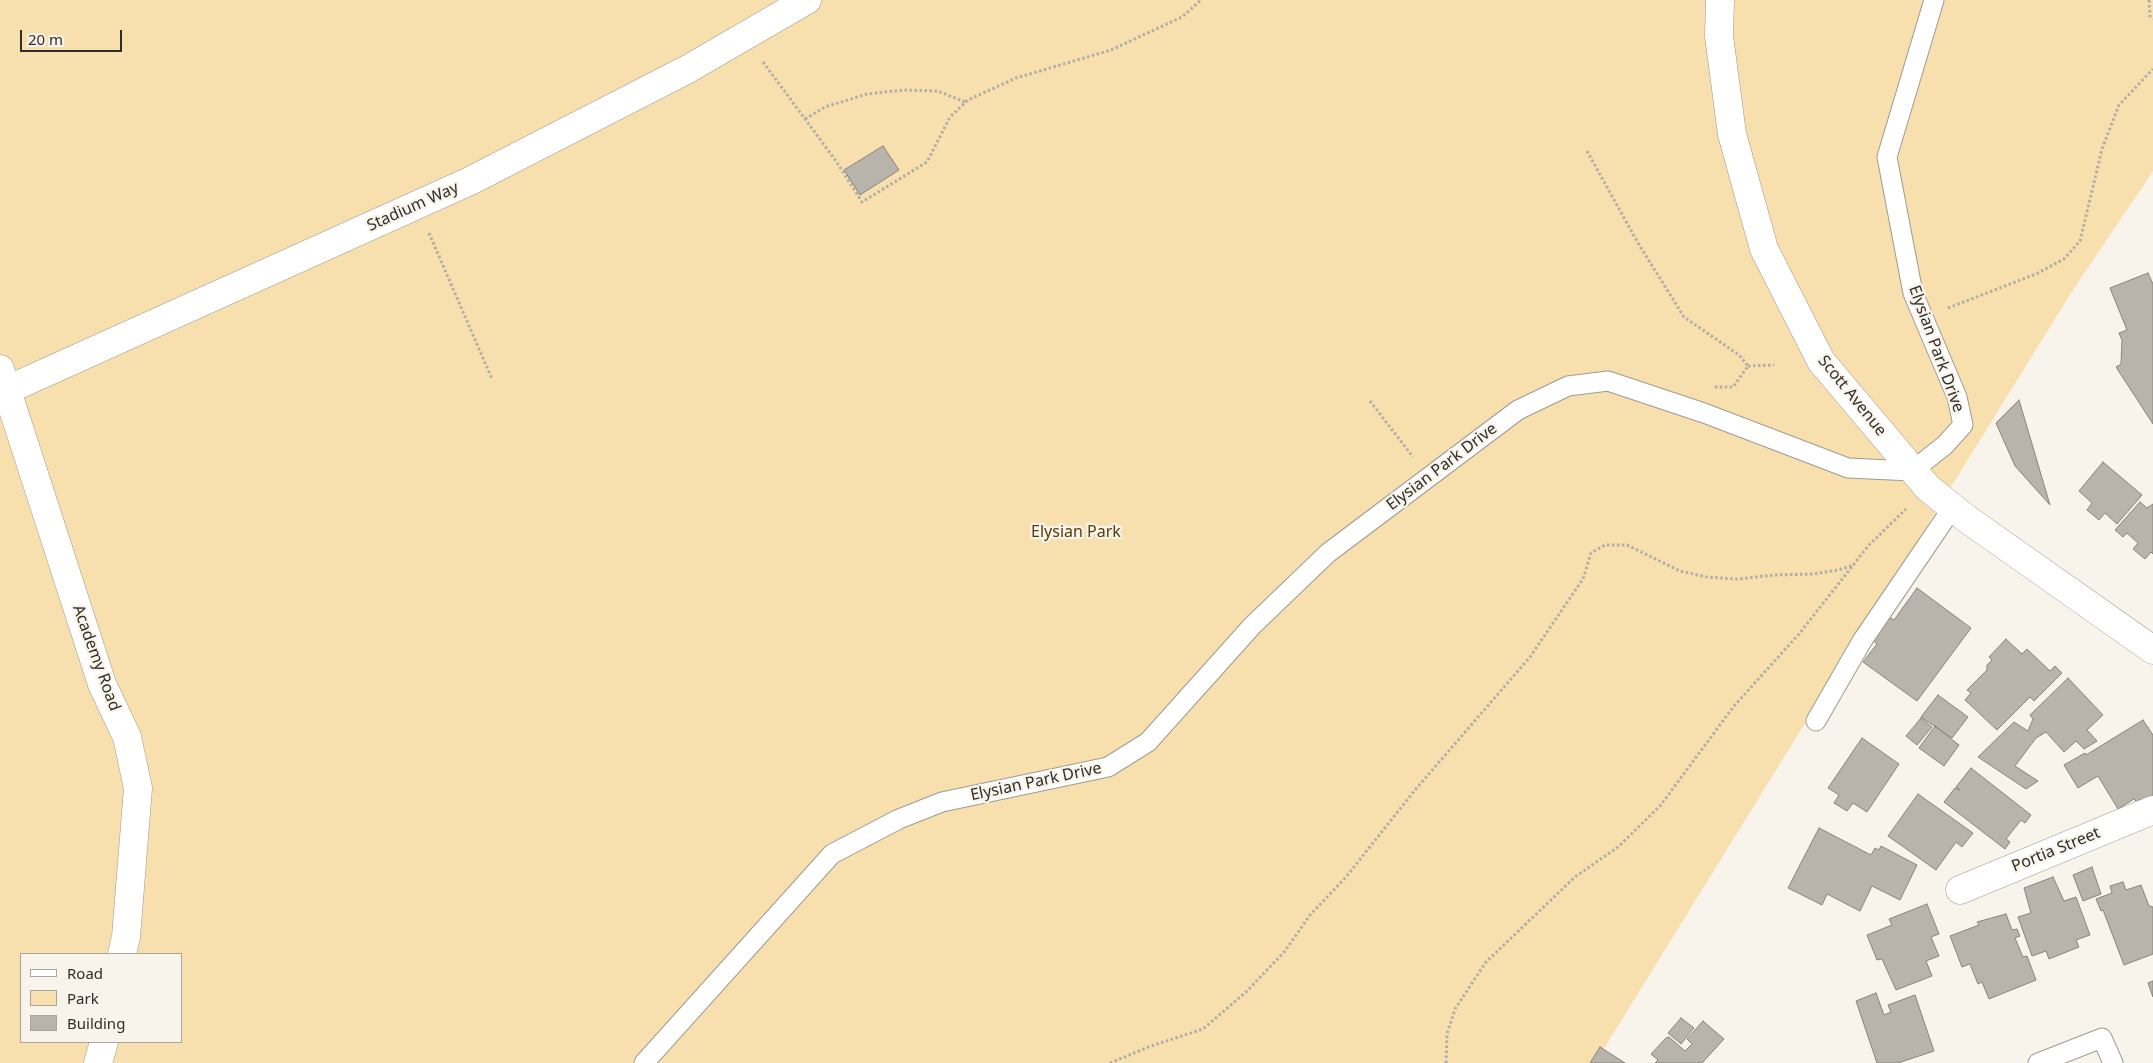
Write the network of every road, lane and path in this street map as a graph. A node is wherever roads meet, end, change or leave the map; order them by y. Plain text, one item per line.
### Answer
1 (807, 0) edge
2 (1201, 0) edge
3 (1720, 0) edge
4 (1934, 0) edge
5 (2149, 0) edge
6 (2153, 19) edge
7 (745, 36) junction
8 (2153, 69) edge
9 (965, 102) junction
10 (805, 119) junction
11 (1587, 151) dead end
12 (417, 206) junction
13 (1922, 314) junction
14 (1774, 365) dead end
15 (1748, 366) junction
16 (492, 379) dead end
17 (2, 385) edge
18 (1370, 401) dead end
19 (1680, 405) junction
20 (1429, 477) junction
21 (1920, 479) junction
22 (1953, 507) junction
23 (1854, 565) junction
24 (2153, 650) edge
25 (1816, 721) dead end
26 (2153, 810) edge
27 (1960, 890) dead end
28 (122, 953) edge
29 (104, 1043) edge
30 (98, 1063) edge
31 (644, 1063) edge
32 (1110, 1063) edge
33 (1446, 1063) edge
34 (2038, 1063) edge
35 (2113, 1063) edge

1 - 7 street, Stadium Way
2 - 9 path
3 - 21 street, Scott Avenue
4 - 13 lane, Elysian Park Drive
5 - 6 path
7 - 10 path
7 - 12 street, Stadium Way
8 - 13 path
9 - 10 path
9 - 10 path
11 - 15 path
12 - 16 path
12 - 17 street, Stadium Way
13 - 21 lane, Elysian Park Drive
14 - 15 path
15 - 19 path
17 - 28 street, Academy Road
18 - 20 path
19 - 20 lane, Elysian Park Drive
19 - 21 lane, Elysian Park Drive
20 - 31 lane, Elysian Park Drive
21 - 22 street, Scott Avenue
21 - 23 path
22 - 24 street, Scott Avenue
22 - 25 lane
23 - 32 path
23 - 33 path
26 - 27 street, Portia Street
29 - 30 street
34 - 35 lane

